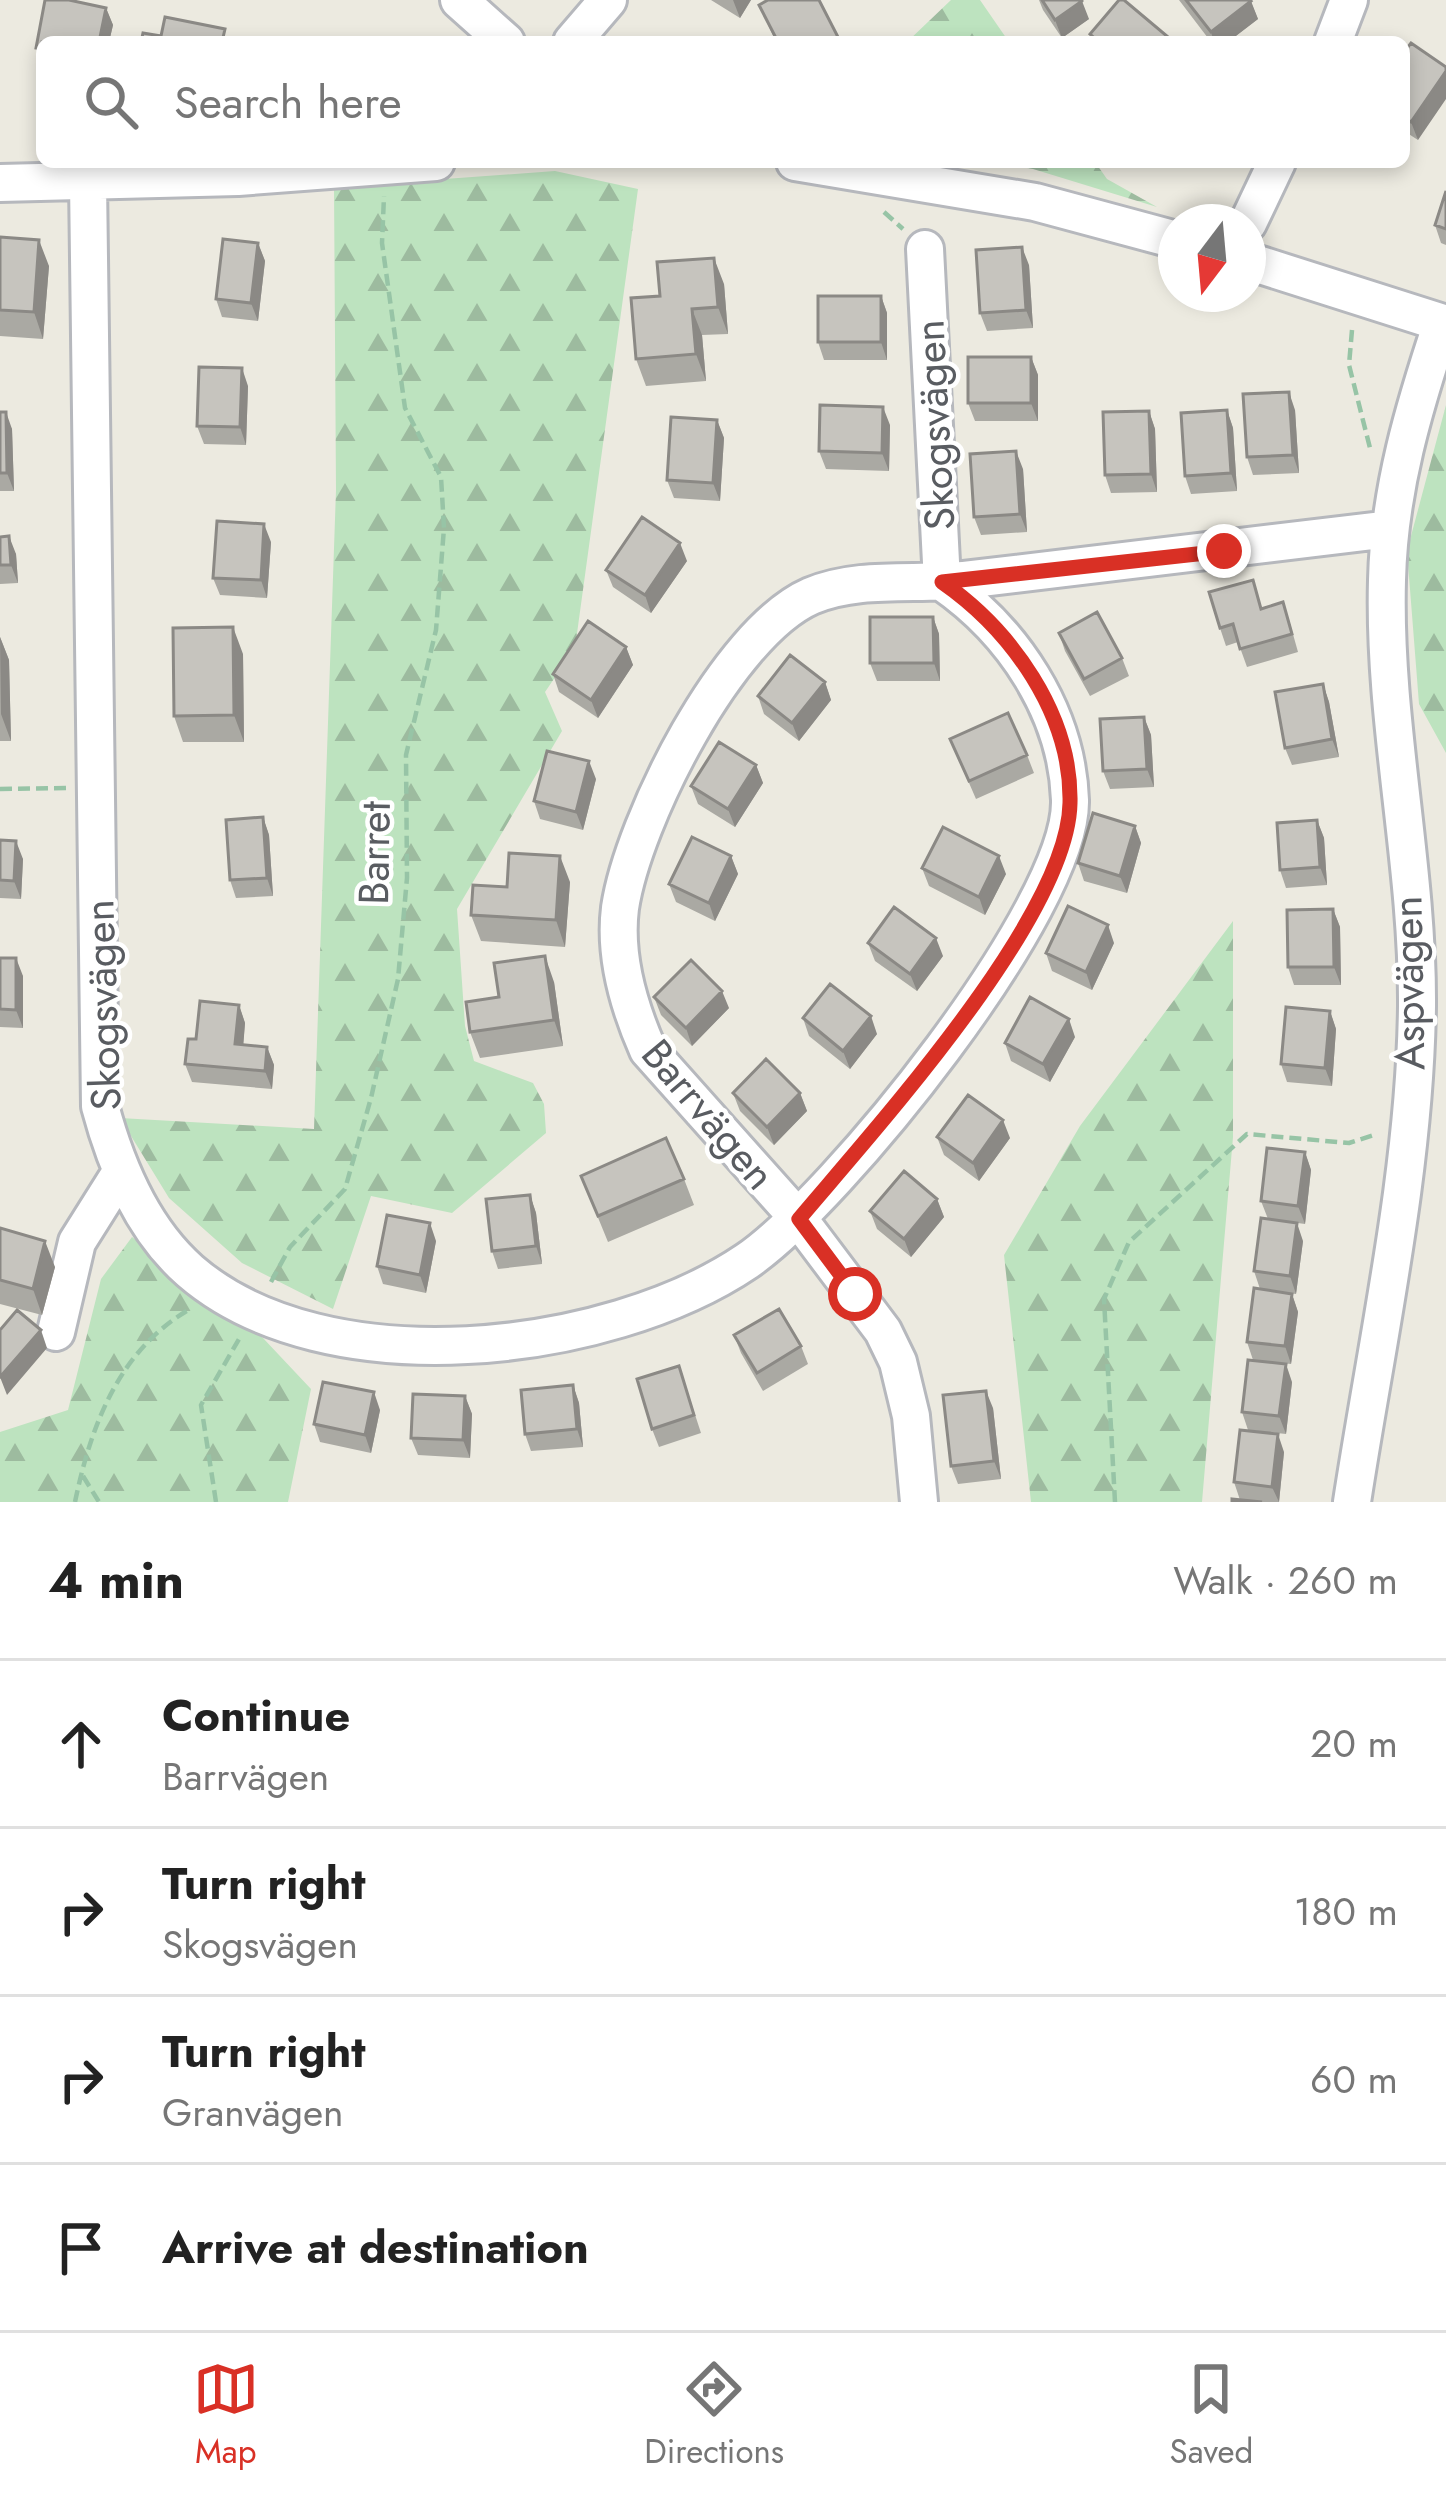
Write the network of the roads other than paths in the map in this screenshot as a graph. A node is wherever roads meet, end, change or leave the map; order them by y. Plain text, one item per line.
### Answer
1 (459, 0) edge
2 (608, 0) edge
3 (1349, 0) edge
4 (499, 36) edge
5 (577, 36) edge
6 (1335, 36) edge
7 (329, 168) edge
8 (831, 168) edge
9 (1274, 168) edge
10 (88, 181) junction
11 (0, 183) edge
12 (1257, 204) edge
13 (1158, 235) edge
14 (925, 249) road end
15 (1266, 267) edge
16 (1444, 324) edge
17 (1390, 529) junction
18 (942, 582) junction
19 (121, 1172) junction
20 (799, 1219) junction
21 (56, 1332) dead end
22 (919, 1502) edge
23 (1352, 1502) edge

1 - 4 street
2 - 5 street
3 - 6 street
7 - 10 street
8 - 13 street
9 - 12 street
10 - 11 street
10 - 19 street, Skogsvägen
14 - 18 street, Skogsvägen
15 - 16 street
16 - 17 street, Aspvägen
17 - 18 street, Barrvägen
17 - 23 street, Aspvägen
18 - 20 street, Skogsvägen
18 - 20 street, Barrvägen
19 - 20 street, Skogsvägen
19 - 21 street
20 - 22 street, Barrvägen

